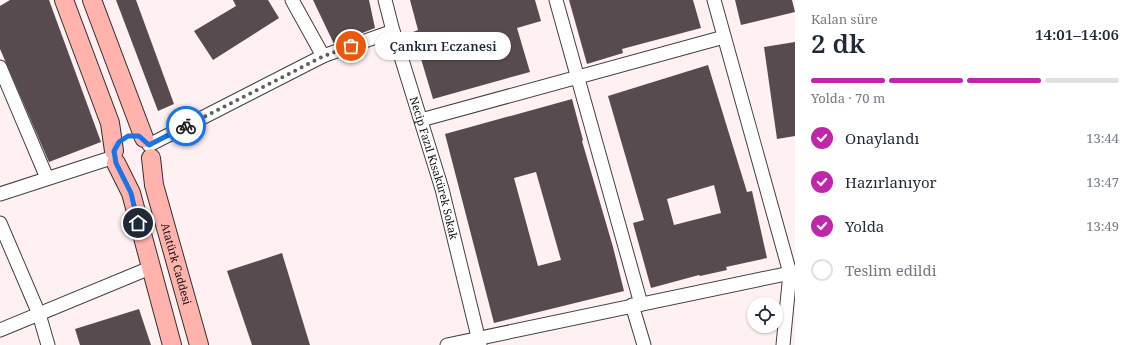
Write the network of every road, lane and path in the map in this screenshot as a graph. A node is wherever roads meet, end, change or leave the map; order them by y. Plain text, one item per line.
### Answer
1 (64, 0) edge
2 (92, 0) edge
3 (292, 0) edge
4 (385, 0) edge
5 (556, 0) edge
6 (714, 0) edge
7 (393, 31) junction
8 (724, 37) junction
9 (324, 56) junction
10 (0, 67) edge
11 (578, 76) junction
12 (421, 120) junction
13 (148, 147) junction
14 (115, 157) junction
15 (47, 178) junction
16 (0, 194) edge
17 (0, 223) edge
18 (150, 268) junction
19 (793, 272) edge
20 (637, 304) junction
21 (39, 314) junction
22 (0, 330) edge
23 (479, 341) edge
24 (48, 345) edge
25 (172, 345) edge
26 (199, 345) edge
27 (447, 345) edge
28 (644, 345) edge
29 (784, 345) edge

1 - 14 main road
2 - 13 main road, Atatürk Caddesi
3 - 9 street
4 - 7 street, Necip Fazıl Kısakürek Sokak
5 - 11 street
6 - 8 street
7 - 9 street
7 - 12 street, Necip Fazıl Kısakürek Sokak
8 - 11 street
8 - 19 street
9 - 13 street
10 - 15 street
11 - 12 street
11 - 20 street
12 - 23 street, Necip Fazıl Kısakürek Sokak
13 - 14 main road
13 - 14 main road
13 - 26 main road, Atatürk Caddesi
14 - 15 street
14 - 18 main road
15 - 16 street
17 - 21 street
18 - 21 street
18 - 25 main road
19 - 20 street
19 - 29 street
20 - 23 street
20 - 28 street
21 - 22 street
21 - 24 street
23 - 27 street

